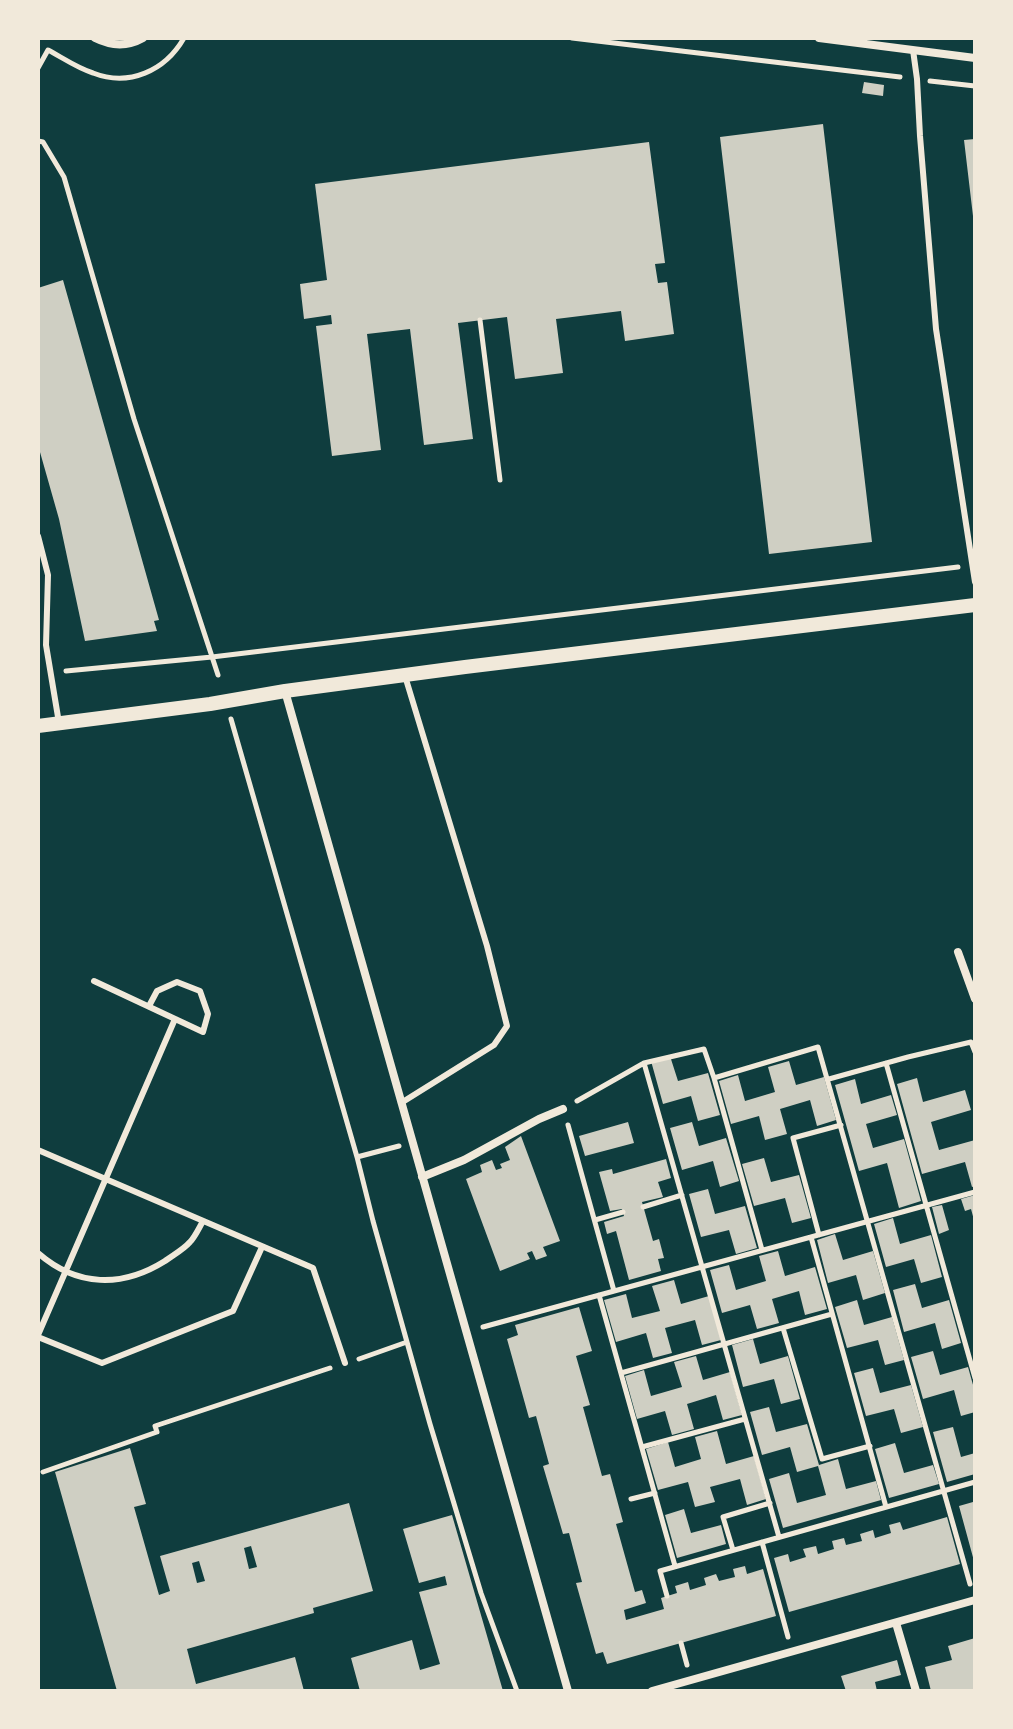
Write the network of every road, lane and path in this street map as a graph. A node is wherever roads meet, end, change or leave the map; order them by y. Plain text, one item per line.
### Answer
1 (95, 38) edge
2 (143, 38) edge
3 (184, 38) edge
4 (572, 38) edge
5 (819, 38) edge
6 (913, 50) junction
7 (975, 58) edge
8 (38, 68) edge
9 (917, 79) junction
10 (975, 86) edge
11 (38, 141) edge
12 (480, 320) dead end
13 (500, 480) dead end
14 (38, 536) edge
15 (973, 566) edge
16 (975, 582) edge
17 (975, 605) edge
18 (212, 657) junction
19 (51, 672) junction
20 (218, 675) dead end
21 (405, 675) junction
22 (285, 691) junction
23 (231, 719) dead end
24 (59, 723) junction
25 (38, 726) edge
26 (958, 952) dead end
27 (94, 981) dead end
28 (975, 999) edge
29 (149, 1006) junction
30 (175, 1019) junction
31 (975, 1052) edge
32 (644, 1063) junction
33 (886, 1063) junction
34 (714, 1078) junction
35 (829, 1079) junction
36 (401, 1103) junction
37 (563, 1109) junction
38 (841, 1125) junction
39 (412, 1142) junction
40 (38, 1150) edge
41 (357, 1157) junction
42 (422, 1177) junction
43 (107, 1180) junction
44 (975, 1192) edge
45 (682, 1195) junction
46 (926, 1205) junction
47 (643, 1207) dead end
48 (623, 1212) dead end
49 (595, 1220) junction
50 (203, 1221) junction
51 (868, 1222) junction
52 (819, 1235) junction
53 (811, 1237) junction
54 (262, 1247) junction
55 (762, 1250) junction
56 (38, 1253) edge
57 (702, 1267) junction
58 (66, 1271) junction
59 (614, 1291) junction
60 (599, 1295) junction
61 (833, 1314) junction
62 (783, 1328) junction
63 (466, 1331) junction
64 (38, 1336) edge
65 (407, 1342) junction
66 (724, 1344) junction
67 (345, 1363) junction
68 (621, 1373) junction
69 (975, 1378) edge
70 (745, 1419) junction
71 (870, 1446) junction
72 (642, 1447) junction
73 (43, 1472) dead end
74 (975, 1482) edge
75 (944, 1490) junction
76 (655, 1493) junction
77 (631, 1499) dead end
78 (770, 1503) junction
79 (886, 1507) junction
80 (779, 1537) junction
81 (762, 1542) junction
82 (733, 1550) junction
83 (675, 1566) junction
84 (667, 1596) dead end
85 (975, 1600) edge
86 (896, 1623) junction
87 (792, 1652) junction
88 (517, 1691) edge
89 (568, 1691) edge
90 (652, 1691) edge
91 (916, 1691) edge

1 - 2 street
3 - 8 path
4 - 9 path
5 - 6 street
6 - 7 street
6 - 9 lane
9 - 10 path
9 - 15 lane
11 - 18 path
12 - 13 path
14 - 19 lane
15 - 16 lane
15 - 18 path
17 - 21 street
18 - 19 path
18 - 20 path
19 - 24 lane
21 - 22 street
21 - 36 lane
22 - 24 street
22 - 36 street
23 - 41 path
24 - 25 street
26 - 28 street
27 - 29 lane
29 - 30 lane
29 - 30 lane
30 - 43 lane
31 - 33 path
32 - 34 path
32 - 37 path
32 - 45 path
33 - 35 path
33 - 46 path
34 - 35 path
34 - 55 path
35 - 38 path
36 - 39 street
37 - 42 street
37 - 49 path
38 - 51 path
38 - 52 path
39 - 41 path
39 - 42 street
40 - 43 lane
41 - 65 path
42 - 63 street
43 - 50 lane
43 - 58 lane
44 - 46 path
45 - 47 path
45 - 57 path
46 - 51 path
46 - 69 path
48 - 49 path
49 - 59 path
50 - 54 lane
50 - 58 lane
51 - 52 path
51 - 75 path
52 - 53 path
53 - 55 path
53 - 61 path
54 - 64 lane
54 - 67 lane
55 - 57 path
56 - 58 lane
57 - 59 path
57 - 66 path
58 - 64 lane
59 - 60 path
60 - 63 path
60 - 68 path
61 - 62 path
61 - 71 path
62 - 66 path
62 - 71 path
63 - 89 street
65 - 67 path
65 - 88 path
66 - 68 path
66 - 70 path
67 - 73 path
68 - 72 path
70 - 72 path
70 - 78 path
71 - 79 path
72 - 76 path
74 - 75 path
75 - 79 path
75 - 85 path
76 - 77 path
76 - 83 path
78 - 80 path
78 - 82 path
79 - 80 path
80 - 81 path
81 - 82 path
81 - 87 path
82 - 83 path
83 - 84 path
85 - 86 street
86 - 87 street
86 - 91 street
87 - 90 street

